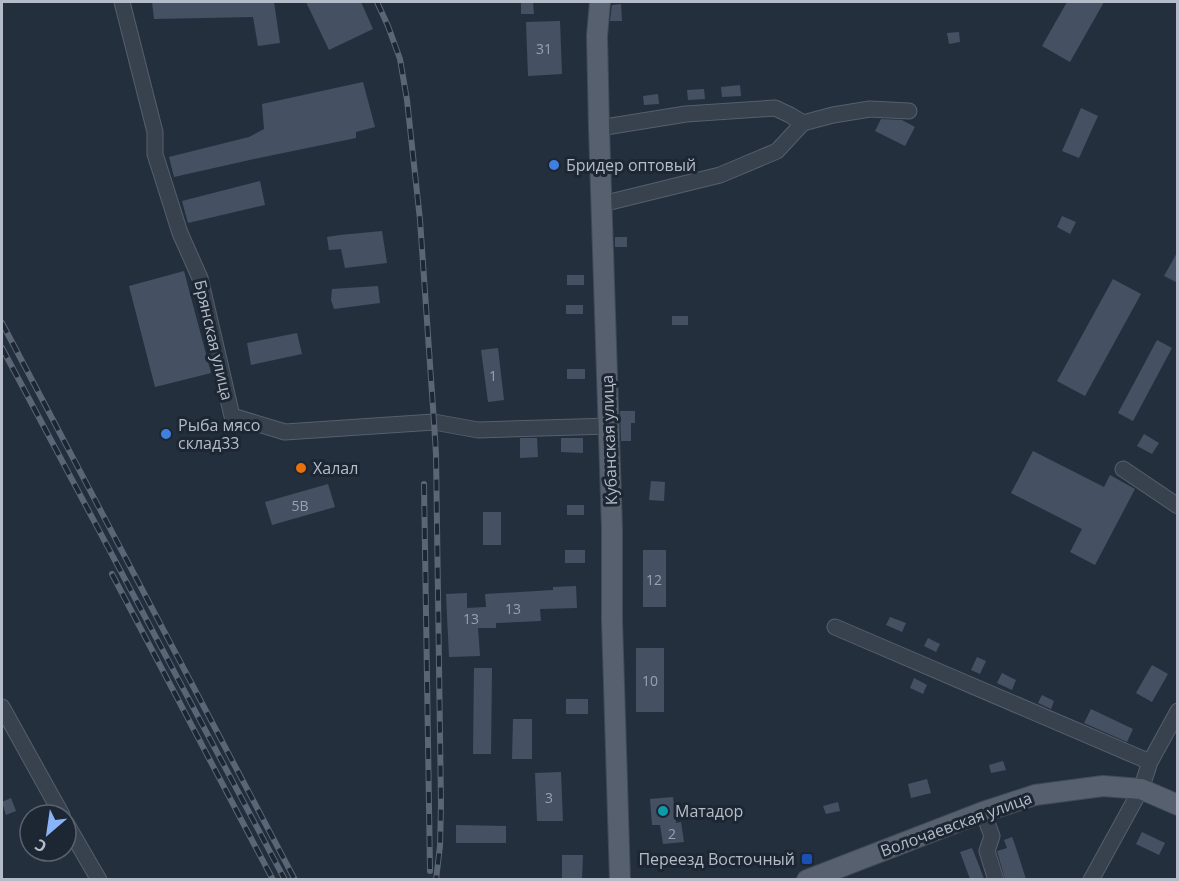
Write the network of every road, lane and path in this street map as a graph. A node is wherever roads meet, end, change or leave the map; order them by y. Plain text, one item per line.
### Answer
1 (122, 2) edge
2 (600, 2) edge
3 (909, 111) dead end
4 (802, 123) junction
5 (599, 128) junction
6 (602, 204) junction
7 (609, 426) junction
8 (1123, 469) dead end
9 (1178, 506) edge
10 (835, 627) dead end
11 (2, 707) edge
12 (1178, 711) edge
13 (7, 727) edge
14 (1150, 762) junction
15 (1141, 789) junction
16 (54, 803) edge
17 (1178, 805) edge
18 (983, 812) junction
19 (78, 843) edge
20 (99, 879) edge
21 (620, 879) edge
22 (807, 879) edge
23 (996, 879) edge
24 (1090, 879) edge

1 - 7 street, Брянская улица
2 - 5 main road, Кубанская улица
3 - 4 street
4 - 5 street
4 - 6 street
5 - 6 main road, Кубанская улица
6 - 7 main road, Кубанская улица
7 - 21 main road, Кубанская улица
8 - 9 street
10 - 14 street
11 - 13 street
12 - 14 street
13 - 16 street
14 - 15 street
15 - 17 main road, Волочаевская улица
15 - 18 main road, Волочаевская улица
15 - 24 street
18 - 22 main road, Волочаевская улица
18 - 23 street
19 - 20 street

